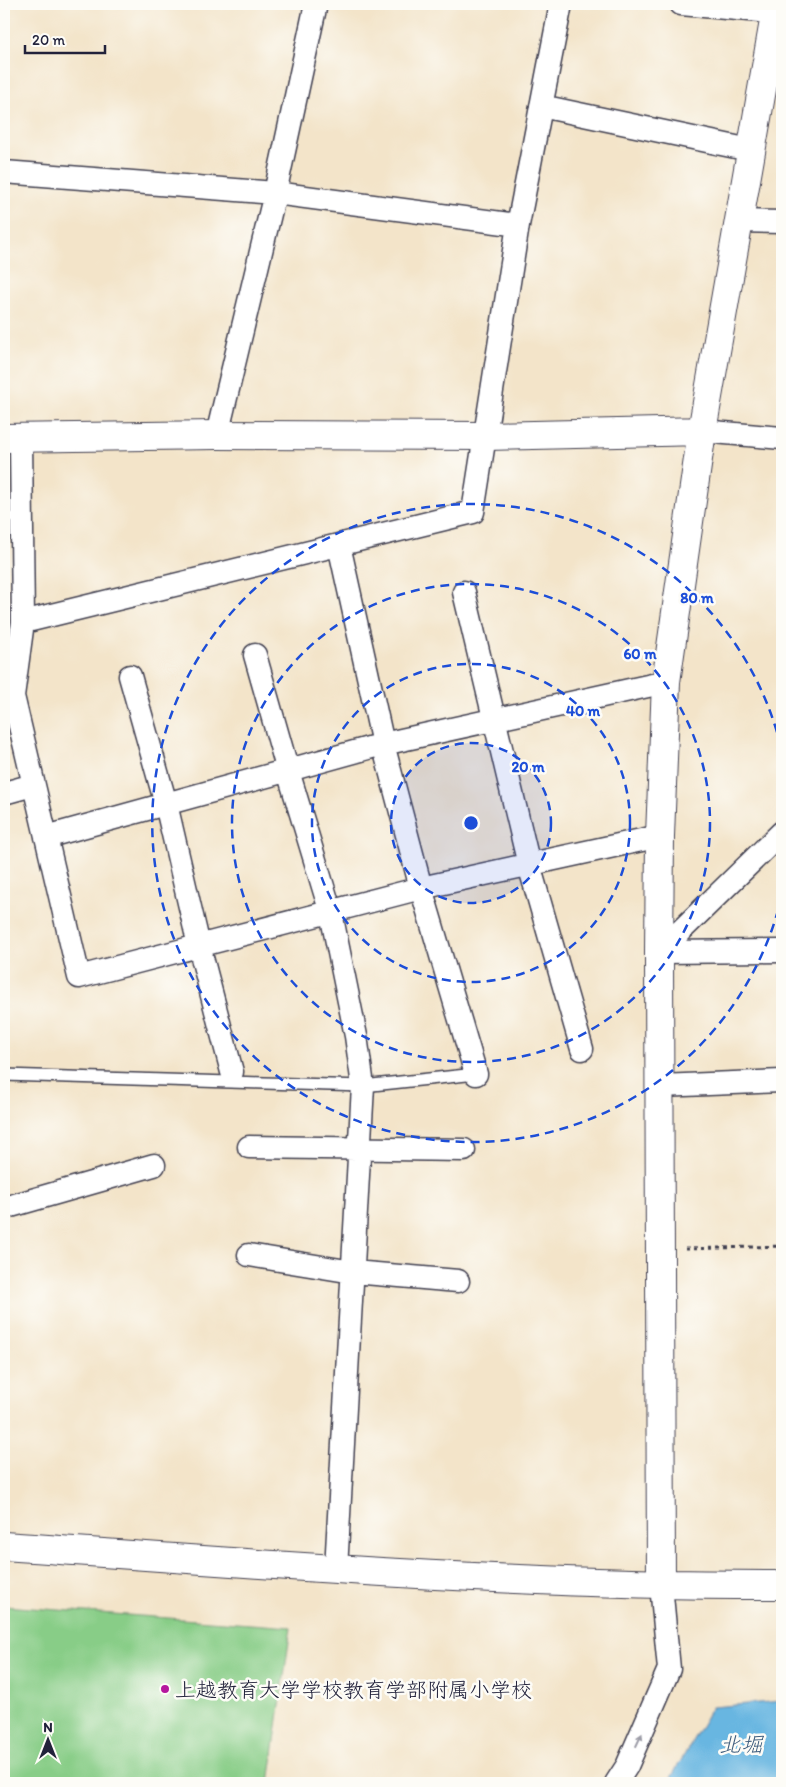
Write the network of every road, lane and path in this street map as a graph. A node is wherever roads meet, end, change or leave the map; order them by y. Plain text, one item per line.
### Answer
1 (316, 4) edge
2 (561, 4) edge
3 (681, 4) edge
4 (778, 9) edge
5 (541, 106) junction
6 (750, 150) junction
7 (4, 172) edge
8 (275, 193) junction
9 (738, 220) junction
10 (782, 222) edge
11 (518, 224) junction
12 (702, 431) junction
13 (217, 435) junction
14 (486, 436) junction
15 (12, 438) edge
16 (782, 438) edge
17 (339, 545) junction
18 (464, 592) dead end
19 (23, 622) junction
20 (255, 655) dead end
21 (130, 676) dead end
22 (666, 682) junction
23 (8, 697) edge
24 (493, 720) junction
25 (384, 744) junction
26 (288, 771) junction
27 (33, 785) junction
28 (4, 793) edge
29 (166, 804) junction
30 (782, 832) edge
31 (660, 836) junction
32 (46, 837) junction
33 (529, 865) junction
34 (421, 888) junction
35 (331, 912) junction
36 (199, 946) junction
37 (782, 951) edge
38 (659, 952) junction
39 (582, 1049) dead end
40 (232, 1072) dead end
41 (476, 1074) joint
42 (4, 1075) edge
43 (782, 1081) edge
44 (363, 1086) junction
45 (660, 1086) junction
46 (248, 1147) dead end
47 (360, 1149) junction
48 (464, 1150) dead end
49 (154, 1165) dead end
50 (4, 1208) edge
51 (782, 1246) edge
52 (660, 1249) junction
53 (249, 1255) dead end
54 (353, 1272) junction
55 (458, 1281) dead end
56 (4, 1546) edge
57 (336, 1569) junction
58 (661, 1585) junction
59 (782, 1585) edge
60 (616, 1783) edge

1 - 8 street
2 - 5 street
3 - 4 street
4 - 6 street
5 - 6 street
5 - 11 street
6 - 9 street
7 - 8 street
8 - 11 street
8 - 13 street
9 - 10 street
9 - 12 street
11 - 14 street
12 - 14 street
12 - 16 street
12 - 22 street
13 - 14 street
13 - 15 street
14 - 17 street
15 - 19 street
17 - 19 street
17 - 25 street
18 - 24 street
19 - 23 street
20 - 26 street
21 - 29 street
22 - 24 street
22 - 31 street
23 - 27 street
24 - 25 street
24 - 33 street
25 - 26 street
25 - 34 street
26 - 29 street
26 - 35 street
27 - 28 street
27 - 32 street
29 - 32 street
29 - 36 street
30 - 38 street
31 - 33 street
31 - 38 street
32 - 36 street
33 - 34 street
33 - 39 street
34 - 35 street
34 - 41 street
35 - 36 street
35 - 44 street
36 - 40 street
37 - 38 street
38 - 45 street
41 - 44 lane
42 - 44 lane
43 - 45 street
44 - 47 street
45 - 52 street
46 - 47 street
47 - 48 street
47 - 54 street
49 - 50 street
51 - 52 path
52 - 58 street
53 - 54 street
54 - 55 street
54 - 57 street
56 - 57 street
57 - 58 street
58 - 59 street
60 -> 58 street

